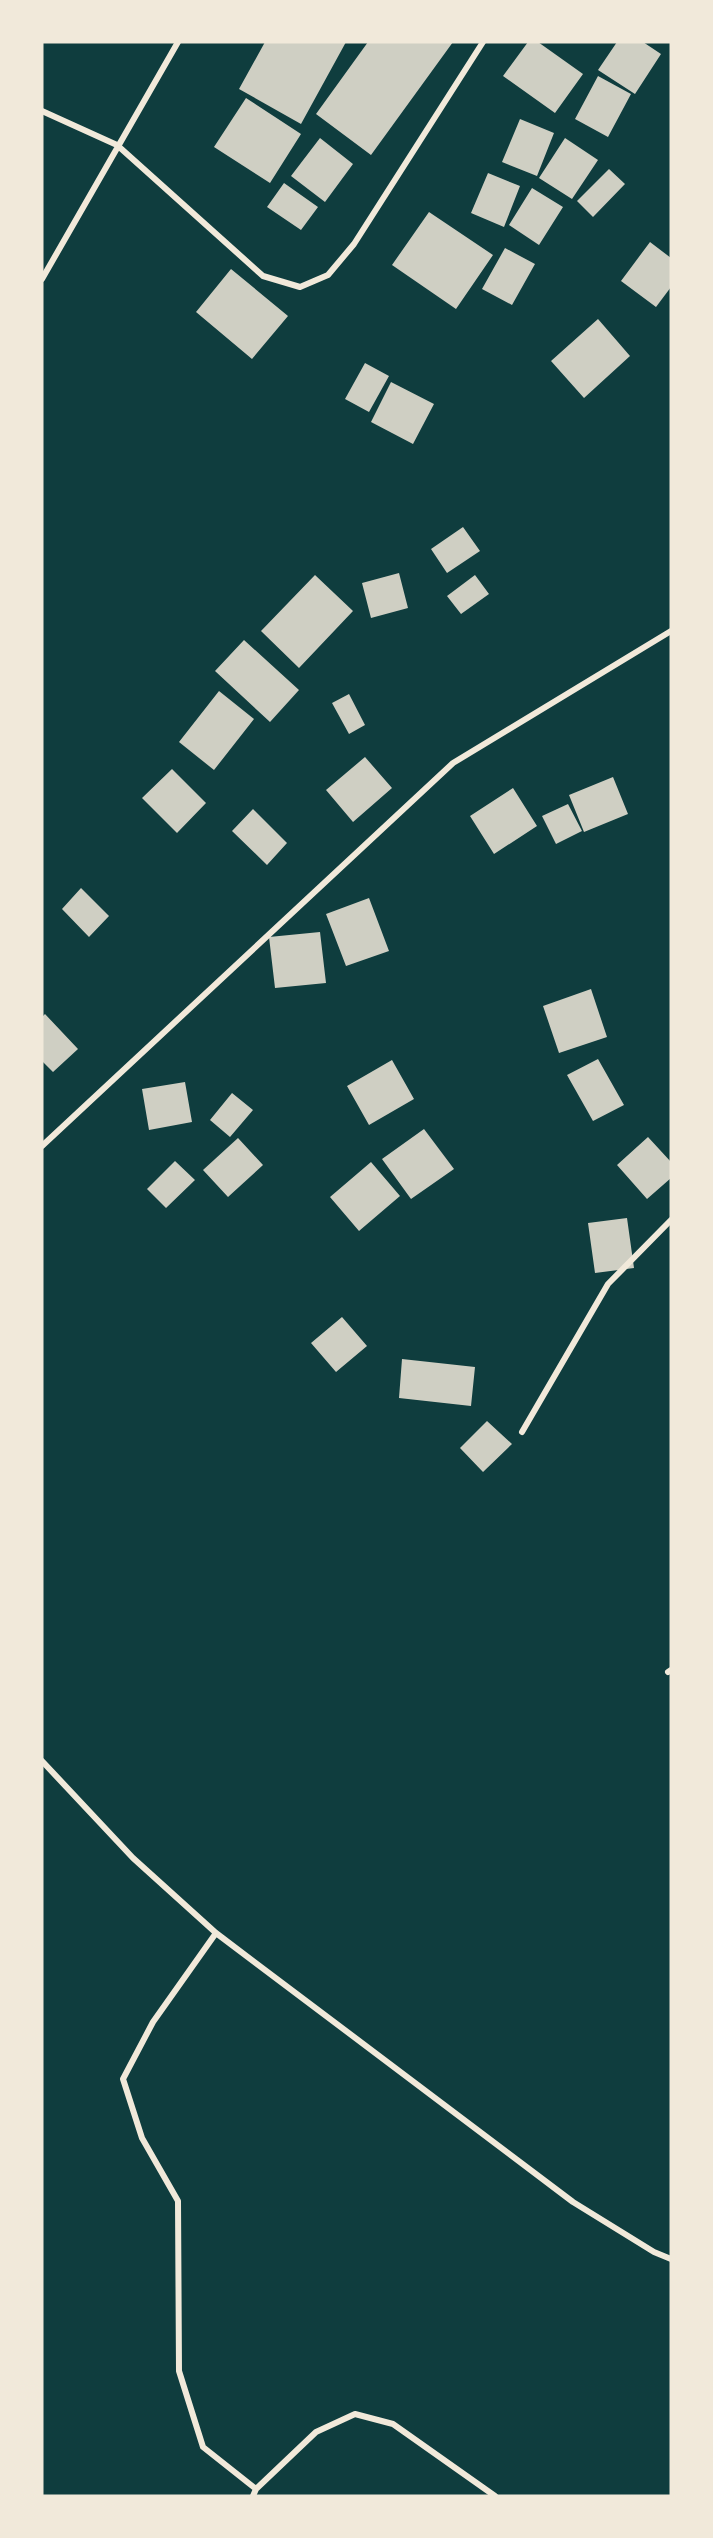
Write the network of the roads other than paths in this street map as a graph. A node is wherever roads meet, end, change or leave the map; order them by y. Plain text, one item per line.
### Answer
1 (178, 42) edge
2 (483, 42) edge
3 (42, 111) edge
4 (117, 146) junction
5 (42, 279) edge
6 (671, 631) edge
7 (42, 1146) edge
8 (671, 1220) edge
9 (522, 1432) dead end
10 (42, 1761) edge
11 (216, 1934) junction
12 (671, 2259) edge
13 (256, 2489) junction
14 (253, 2496) edge
15 (495, 2496) edge

1 - 4 street
2 - 4 street
3 - 4 street
4 - 5 street
6 - 7 street
8 - 9 street
10 - 11 street
11 - 12 street
11 - 13 street
13 - 14 street
13 - 15 street

